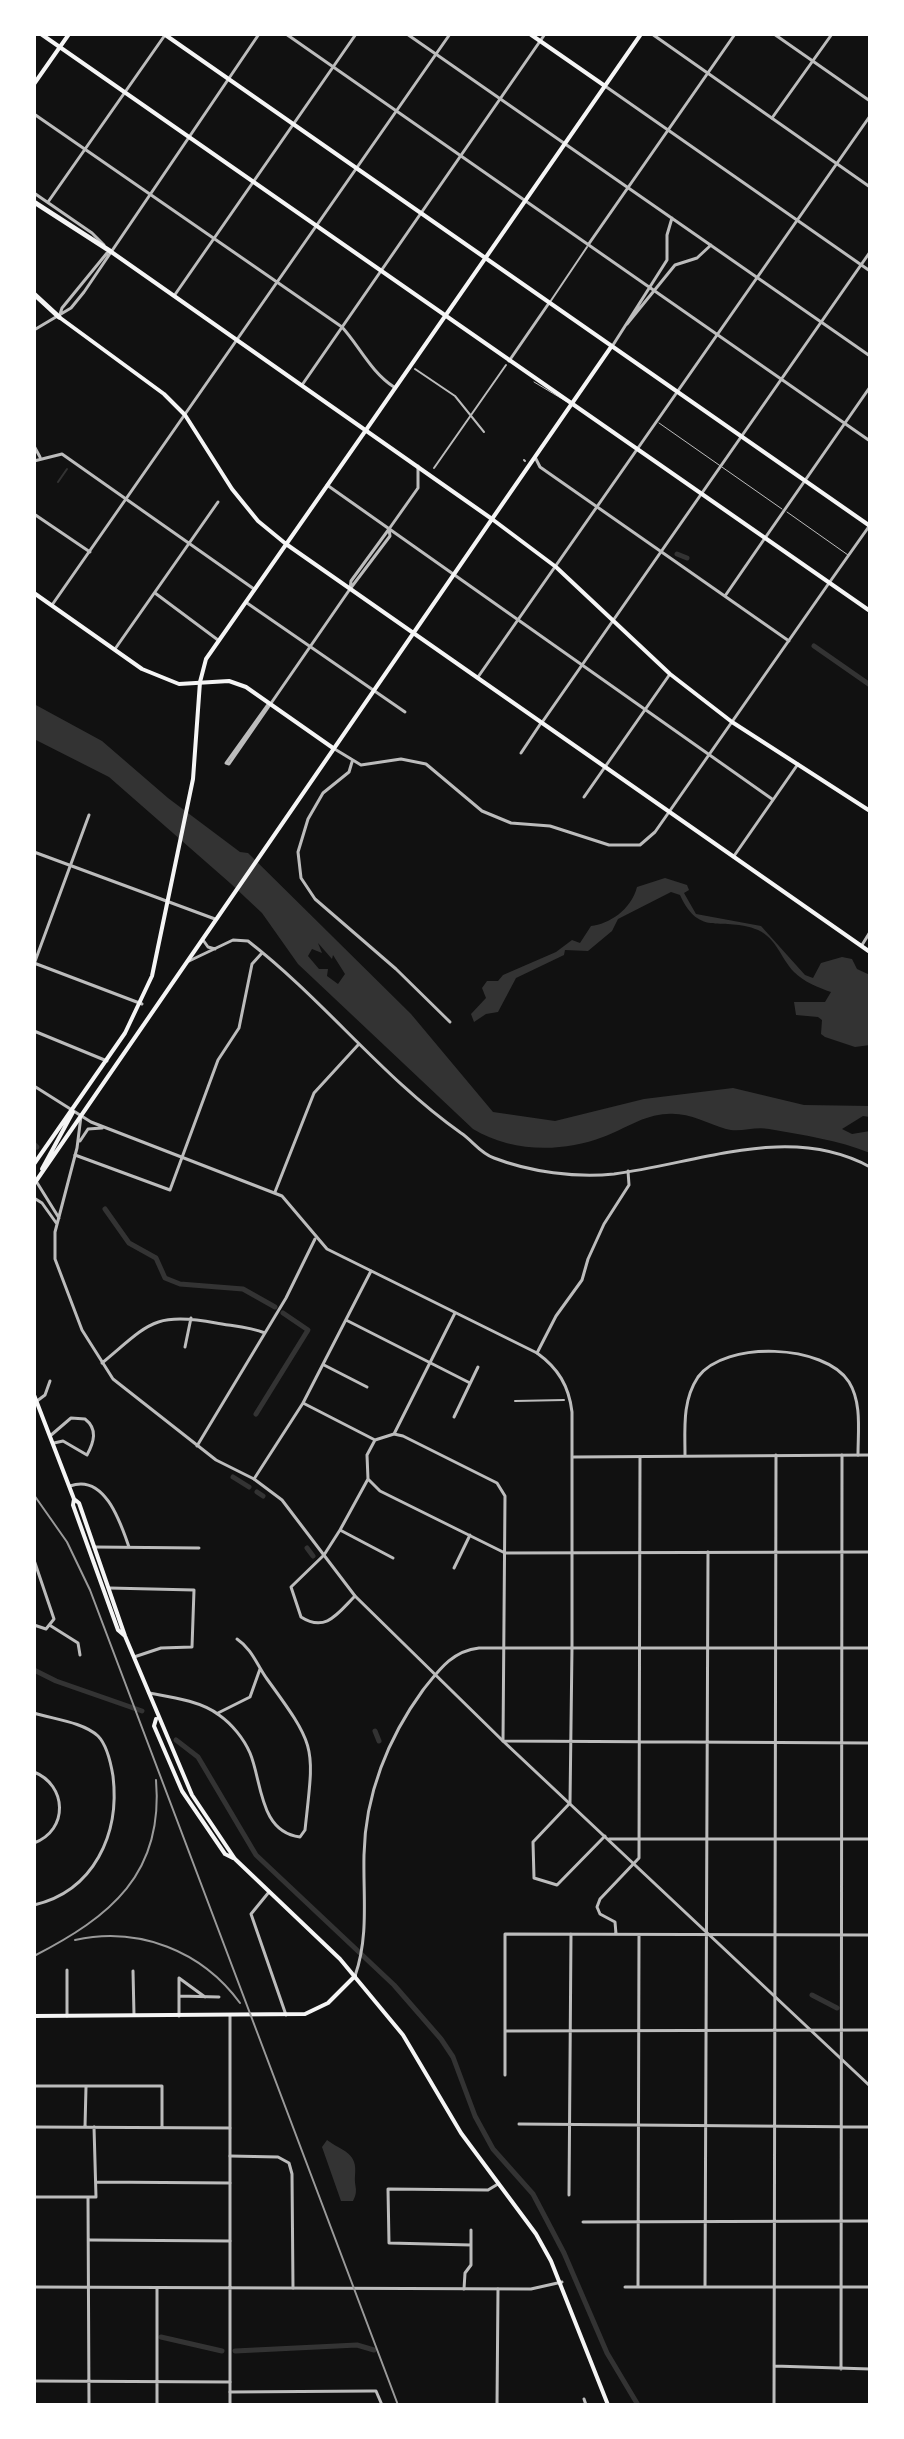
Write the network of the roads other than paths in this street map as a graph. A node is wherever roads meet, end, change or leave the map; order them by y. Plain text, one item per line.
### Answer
1 (41, 34) edge
2 (69, 34) edge
3 (165, 34) edge
4 (259, 34) edge
5 (286, 34) edge
6 (356, 34) edge
7 (407, 34) edge
8 (450, 34) edge
9 (530, 34) edge
10 (545, 34) edge
11 (641, 34) edge
12 (652, 34) edge
13 (735, 34) edge
14 (774, 34) edge
15 (832, 34) edge
16 (540, 41) junction
17 (60, 47) junction
18 (436, 54) junction
19 (813, 61) junction
20 (333, 67) junction
21 (708, 73) junction
22 (229, 79) junction
23 (34, 84) edge
24 (605, 86) junction
25 (126, 92) junction
26 (500, 99) junction
27 (870, 101) edge
28 (397, 111) junction
29 (34, 114) edge
30 (870, 116) edge
31 (772, 118) junction
32 (294, 124) junction
33 (668, 131) junction
34 (190, 137) junction
35 (565, 144) junction
36 (85, 150) junction
37 (461, 156) junction
38 (837, 164) junction
39 (357, 168) junction
40 (254, 181) junction
41 (628, 187) junction
42 (870, 187) edge
43 (34, 193) edge
44 (149, 194) junction
45 (526, 201) junction
46 (34, 202) edge
47 (48, 202) junction
48 (421, 213) junction
49 (672, 218) junction
50 (797, 220) junction
51 (318, 226) junction
52 (213, 239) junction
53 (588, 245) junction
54 (711, 245) junction
55 (110, 251) junction
56 (870, 252) edge
57 (485, 258) junction
58 (861, 265) junction
59 (382, 271) junction
60 (870, 271) edge
61 (757, 277) junction
62 (278, 283) junction
63 (649, 287) junction
64 (655, 291) junction
65 (34, 294) edge
66 (174, 296) junction
67 (549, 303) junction
68 (445, 315) junction
69 (59, 317) junction
70 (820, 321) junction
71 (342, 327) junction
72 (625, 327) junction
73 (34, 330) edge
74 (717, 335) junction
75 (238, 340) junction
76 (611, 347) junction
77 (870, 356) edge
78 (507, 363) junction
79 (415, 369) dead end
80 (781, 379) junction
81 (534, 382) dead end
82 (302, 385) junction
83 (394, 387) junction
84 (870, 387) edge
85 (677, 392) junction
86 (572, 403) junction
87 (185, 415) junction
88 (471, 416) junction
89 (657, 421) junction
90 (845, 424) junction
91 (366, 430) junction
92 (484, 432) dead end
93 (741, 437) junction
94 (870, 441) edge
95 (34, 446) edge
96 (637, 449) junction
97 (533, 455) junction
98 (40, 457) junction
99 (34, 461) edge
100 (418, 466) junction
101 (721, 466) junction
102 (434, 468) dead end
103 (805, 481) junction
104 (327, 485) junction
105 (701, 494) junction
106 (127, 498) junction
107 (218, 502) dead end
108 (598, 507) junction
109 (785, 511) junction
110 (34, 514) edge
111 (492, 519) junction
112 (870, 526) edge
113 (389, 529) junction
114 (765, 538) junction
115 (189, 543) junction
116 (286, 544) junction
117 (661, 551) junction
118 (90, 552) junction
119 (848, 556) junction
120 (556, 567) junction
121 (452, 576) junction
122 (829, 583) junction
123 (254, 589) junction
124 (350, 589) junction
125 (34, 593) edge
126 (155, 593) junction
127 (725, 596) junction
128 (246, 601) junction
129 (52, 606) junction
130 (870, 611) edge
131 (613, 620) junction
132 (518, 621) junction
133 (413, 633) junction
134 (218, 640) junction
135 (789, 641) junction
136 (310, 646) junction
137 (115, 649) junction
138 (581, 665) junction
139 (670, 674) junction
140 (477, 678) junction
141 (200, 682) junction
142 (373, 690) junction
143 (269, 703) junction
144 (646, 710) junction
145 (405, 712) dead end
146 (732, 722) junction
147 (542, 723) junction
148 (333, 748) junction
149 (521, 753) dead end
150 (709, 755) junction
151 (352, 762) junction
152 (798, 764) junction
153 (606, 767) junction
154 (584, 797) dead end
155 (772, 799) junction
156 (870, 811) edge
157 (670, 812) junction
158 (89, 815) dead end
159 (34, 852) edge
160 (733, 857) junction
161 (70, 865) junction
162 (169, 901) junction
163 (215, 919) junction
164 (869, 935) edge
165 (202, 939) junction
166 (861, 946) junction
167 (215, 949) junction
168 (870, 952) edge
169 (262, 953) junction
170 (189, 961) junction
171 (34, 963) edge
172 (142, 1004) junction
173 (450, 1022) dead end
174 (34, 1031) edge
175 (358, 1044) junction
176 (107, 1061) junction
177 (35, 1090) edge
178 (71, 1111) junction
179 (81, 1116) junction
180 (106, 1128) junction
181 (77, 1148) junction
182 (75, 1155) junction
183 (183, 1157) junction
184 (34, 1164) edge
185 (870, 1167) edge
186 (628, 1171) junction
187 (40, 1175) junction
188 (35, 1182) edge
189 (275, 1192) junction
190 (34, 1198) edge
191 (59, 1218) junction
192 (57, 1224) junction
193 (315, 1239) junction
194 (371, 1271) junction
195 (455, 1313) junction
196 (191, 1318) junction
197 (346, 1320) junction
198 (265, 1333) junction
199 (185, 1347) dead end
200 (537, 1353) junction
201 (429, 1362) junction
202 (101, 1363) junction
203 (324, 1365) junction
204 (478, 1367) dead end
205 (50, 1381) dead end
206 (470, 1383) junction
207 (367, 1387) dead end
208 (34, 1395) edge
209 (564, 1400) dead end
210 (515, 1401) dead end
211 (303, 1403) junction
212 (37, 1405) edge
213 (454, 1417) dead end
214 (394, 1434) junction
215 (50, 1436) junction
216 (375, 1440) junction
217 (52, 1443) junction
218 (197, 1446) junction
219 (685, 1455) junction
220 (776, 1455) junction
221 (842, 1455) junction
222 (858, 1455) junction
223 (870, 1455) edge
224 (640, 1456) junction
225 (572, 1457) junction
226 (254, 1479) junction
227 (368, 1479) junction
228 (70, 1486) junction
229 (74, 1499) junction
230 (340, 1530) junction
231 (470, 1535) junction
232 (94, 1547) junction
233 (129, 1547) junction
234 (199, 1548) dead end
235 (708, 1552) junction
236 (775, 1552) junction
237 (842, 1552) junction
238 (870, 1552) edge
239 (505, 1553) junction
240 (572, 1553) junction
241 (640, 1553) junction
242 (324, 1555) junction
243 (393, 1558) dead end
244 (34, 1560) edge
245 (454, 1568) dead end
246 (109, 1588) junction
247 (355, 1596) junction
248 (34, 1625) edge
249 (51, 1626) junction
250 (125, 1636) junction
251 (237, 1639) dead end
252 (504, 1648) junction
253 (572, 1648) junction
254 (640, 1648) junction
255 (707, 1648) junction
256 (775, 1648) junction
257 (842, 1648) junction
258 (870, 1648) edge
259 (80, 1655) dead end
260 (134, 1657) junction
261 (260, 1669) junction
262 (435, 1675) junction
263 (148, 1693) junction
264 (34, 1713) edge
265 (218, 1713) junction
266 (503, 1741) junction
267 (707, 1743) junction
268 (775, 1743) junction
269 (842, 1743) junction
270 (870, 1743) edge
271 (571, 1744) junction
272 (639, 1744) junction
273 (34, 1772) edge
274 (570, 1803) junction
275 (607, 1837) junction
276 (639, 1839) junction
277 (707, 1839) junction
278 (774, 1839) junction
279 (842, 1839) junction
280 (870, 1839) edge
281 (34, 1843) edge
282 (636, 1863) junction
283 (269, 1892) junction
284 (34, 1905) edge
285 (571, 1934) junction
286 (616, 1934) junction
287 (639, 1935) junction
288 (707, 1935) junction
289 (774, 1935) junction
290 (842, 1935) junction
291 (870, 1935) edge
292 (67, 1970) dead end
293 (133, 1971) dead end
294 (355, 1976) junction
295 (774, 1994) junction
296 (179, 1996) junction
297 (205, 1997) junction
298 (219, 1997) dead end
299 (34, 2016) edge
300 (67, 2016) junction
301 (134, 2016) junction
302 (179, 2016) junction
303 (230, 2016) junction
304 (286, 2016) junction
305 (813, 2030) junction
306 (842, 2030) junction
307 (870, 2030) edge
308 (505, 2031) junction
309 (571, 2031) junction
310 (639, 2031) junction
311 (707, 2031) junction
312 (774, 2031) junction
313 (841, 2058) junction
314 (505, 2075) dead end
315 (34, 2086) edge
316 (86, 2086) junction
317 (870, 2086) edge
318 (519, 2124) dead end
319 (34, 2127) edge
320 (85, 2127) junction
321 (94, 2127) junction
322 (162, 2127) junction
323 (569, 2127) junction
324 (639, 2127) junction
325 (707, 2127) junction
326 (774, 2127) junction
327 (841, 2127) junction
328 (870, 2127) edge
329 (230, 2128) junction
330 (230, 2156) junction
331 (96, 2182) junction
332 (230, 2183) junction
333 (499, 2184) junction
334 (569, 2195) dead end
335 (34, 2197) edge
336 (88, 2197) junction
337 (841, 2221) junction
338 (870, 2221) edge
339 (583, 2222) dead end
340 (639, 2222) junction
341 (706, 2222) junction
342 (774, 2222) junction
343 (471, 2230) dead end
344 (88, 2240) junction
345 (230, 2241) junction
346 (471, 2245) junction
347 (562, 2282) junction
348 (34, 2287) edge
349 (88, 2287) junction
350 (625, 2287) dead end
351 (638, 2287) junction
352 (705, 2287) junction
353 (840, 2287) junction
354 (870, 2287) edge
355 (157, 2288) junction
356 (230, 2288) junction
357 (293, 2288) junction
358 (774, 2288) junction
359 (464, 2289) junction
360 (498, 2289) junction
361 (774, 2366) junction
362 (841, 2369) junction
363 (870, 2369) edge
364 (34, 2381) edge
365 (89, 2381) junction
366 (157, 2382) junction
367 (230, 2382) junction
368 (230, 2392) junction
369 (584, 2399) dead end
370 (89, 2405) edge
371 (157, 2405) edge
372 (230, 2405) edge
373 (382, 2405) edge
374 (497, 2405) edge
375 (586, 2405) edge
376 (608, 2405) edge
377 (774, 2405) edge

1 - 17 main road
2 - 17 main road
3 - 22 main road
3 - 25 street
4 - 22 street
5 - 20 street
6 - 20 street
7 - 18 street
8 - 18 street
9 - 16 main road
10 - 16 street
11 - 24 main road
12 - 21 street
13 - 21 street
14 - 19 street
15 - 19 street
16 - 24 main road
16 - 26 street
17 - 23 main road
17 - 25 main road
18 - 26 street
18 - 28 street
19 - 27 street
19 - 31 street
20 - 28 street
20 - 32 street
21 - 31 street
21 - 33 street
22 - 32 main road
22 - 34 street
24 - 33 street
24 - 35 main road
25 - 34 main road
25 - 36 street
26 - 35 street
26 - 37 street
28 - 37 street
28 - 39 street
29 - 36 street
30 - 38 street
31 - 38 street
32 - 39 main road
32 - 40 street
33 - 41 street
33 - 50 street
34 - 40 main road
34 - 44 street
35 - 41 street
35 - 45 main road
36 - 44 street
36 - 47 street
37 - 45 street
37 - 48 street
38 - 42 street
38 - 50 street
39 - 48 main road
39 - 51 street
40 - 51 main road
40 - 52 street
41 - 49 street
41 - 53 street
43 - 47 street
44 - 52 street
44 - 55 street
45 - 53 street
45 - 57 main road
46 - 55 highway
47 - 55 street
48 - 57 main road
48 - 59 street
49 - 54 street
49 - 63 street
50 - 58 street
50 - 61 street
51 - 59 main road
51 - 62 street
52 - 62 street
52 - 66 street
53 - 63 street
53 - 67 street
54 - 61 street
54 - 64 street
55 - 66 main road
55 - 69 street
56 - 58 street
57 - 67 main road
57 - 68 main road
58 - 60 street
58 - 70 street
59 - 68 main road
59 - 71 street
61 - 70 street
61 - 74 street
62 - 71 street
62 - 75 street
63 - 64 street
63 - 72 street
64 - 72 street
64 - 74 street
65 - 69 highway
66 - 75 main road
67 - 76 main road
67 - 78 street
68 - 78 main road
68 - 83 main road
69 - 73 street
69 - 87 main road
70 - 77 street
70 - 80 street
71 - 82 street
71 - 83 street
72 - 76 street
74 - 80 street
74 - 85 street
75 - 82 main road
75 - 87 street
76 - 85 main road
76 - 86 main road
78 - 86 main road
78 - 88 street
79 - 88 street
80 - 90 street
80 - 93 street
81 - 86 lane
82 - 91 main road
83 - 91 main road
84 - 90 street
85 - 89 street
85 - 93 main road
86 - 96 main road
86 - 97 main road
87 - 106 street
87 - 116 main road
88 - 92 street
88 - 102 street
89 - 96 street
89 - 101 lane
90 - 94 street
90 - 103 street
91 - 100 main road
91 - 104 main road
93 - 101 street
93 - 103 main road
95 - 98 street
96 - 105 main road
96 - 108 street
97 - 108 street
97 - 111 main road
98 - 99 street
98 - 106 street
100 - 111 main road
100 - 113 street
101 - 105 street
101 - 109 lane
103 - 109 street
103 - 112 main road
104 - 113 street
104 - 116 main road
105 - 114 main road
105 - 117 street
106 - 115 street
106 - 118 street
107 - 115 street
108 - 117 street
108 - 120 street
109 - 114 street
109 - 119 lane
110 - 118 street
111 - 120 main road
111 - 121 main road
112 - 119 street
113 - 121 street
113 - 124 street
114 - 122 main road
114 - 127 street
115 - 123 street
115 - 126 street
116 - 123 main road
116 - 124 main road
117 - 127 street
117 - 131 street
118 - 129 street
119 - 122 street
120 - 131 main road
120 - 132 street
121 - 132 street
121 - 133 main road
122 - 130 main road
122 - 135 street
123 - 128 main road
124 - 133 main road
124 - 136 street
125 - 129 main road
126 - 134 street
126 - 137 street
127 - 135 street
128 - 134 main road
128 - 136 street
129 - 137 main road
131 - 138 street
131 - 139 main road
132 - 138 street
132 - 140 street
133 - 140 main road
133 - 142 main road
134 - 141 main road
135 - 146 street
136 - 142 street
136 - 143 street
137 - 141 main road
138 - 144 street
138 - 147 street
139 - 144 street
139 - 146 main road
140 - 147 main road
141 - 143 main road
141 - 162 main road
142 - 145 street
142 - 148 main road
143 - 143 street
143 - 148 main road
144 - 150 street
144 - 153 street
146 - 150 street
146 - 152 main road
147 - 149 street
147 - 153 main road
148 - 151 street
148 - 163 main road
150 - 155 street
150 - 157 street
151 - 157 street
151 - 173 street
152 - 155 street
152 - 156 main road
153 - 154 street
153 - 157 main road
155 - 160 street
157 - 160 main road
158 - 161 street
159 - 161 street
160 - 166 main road
161 - 162 street
161 - 171 street
162 - 163 street
162 - 172 main road
163 - 165 main road
164 - 166 street
165 - 167 street
165 - 170 main road
166 - 168 main road
167 - 169 street
167 - 170 street
169 - 175 street
169 - 183 street
170 - 179 main road
171 - 172 street
172 - 176 main road
174 - 176 street
175 - 186 street
175 - 189 street
176 - 178 main road
177 - 178 street
178 - 179 street
178 - 184 main road
178 - 187 main road
179 - 180 street
179 - 181 street
179 - 187 main road
180 - 181 street
180 - 183 street
181 - 182 street
182 - 183 street
182 - 191 street
183 - 189 street
185 - 186 street
186 - 200 street
187 - 188 main road
188 - 191 street
189 - 193 street
190 - 192 street
191 - 192 street
192 - 202 street
193 - 194 street
193 - 198 street
194 - 195 street
194 - 197 street
195 - 200 street
195 - 201 street
196 - 198 street
196 - 199 street
196 - 202 street
197 - 201 street
197 - 203 street
198 - 218 street
200 - 225 street
201 - 206 street
201 - 214 street
202 - 218 street
203 - 207 street
203 - 211 street
204 - 206 street
205 - 212 street
206 - 213 street
208 - 212 main road
209 - 210 street
211 - 216 street
211 - 226 street
212 - 215 main road
214 - 216 street
214 - 239 street
215 - 217 main road
215 - 217 street
216 - 227 street
217 - 228 main road
218 - 226 street
219 - 220 street
219 - 222 street
219 - 224 street
220 - 221 street
220 - 236 street
221 - 222 street
221 - 237 street
222 - 223 street
224 - 225 street
224 - 241 street
225 - 240 street
226 - 242 street
227 - 230 street
227 - 231 street
228 - 229 main road
228 - 233 street
229 - 232 main road
229 - 250 main road
230 - 242 street
230 - 243 street
231 - 239 street
231 - 245 street
232 - 233 street
232 - 246 main road
233 - 234 street
235 - 236 street
235 - 241 street
235 - 255 street
236 - 237 street
236 - 256 street
237 - 238 street
237 - 257 street
239 - 240 street
239 - 252 street
240 - 241 street
240 - 253 street
241 - 254 street
242 - 247 street
242 - 247 street
244 - 249 street
246 - 250 main road
246 - 260 street
247 - 262 street
248 - 249 street
249 - 259 street
250 - 260 main road
251 - 261 street
252 - 253 street
252 - 262 street
252 - 266 street
253 - 254 street
253 - 271 street
254 - 255 street
254 - 272 street
255 - 256 street
255 - 267 street
256 - 257 street
256 - 268 street
257 - 258 street
257 - 269 street
260 - 263 main road
261 - 265 street
261 - 265 street
262 - 266 street
262 - 294 street
263 - 265 street
263 - 283 main road
264 - 284 street
266 - 271 street
266 - 274 street
267 - 268 street
267 - 272 street
267 - 277 street
268 - 269 street
268 - 278 street
269 - 270 street
269 - 279 street
271 - 272 street
271 - 274 street
272 - 276 street
273 - 281 street
274 - 275 street
274 - 275 street
275 - 276 street
275 - 282 street
276 - 277 street
276 - 282 street
277 - 278 street
277 - 288 street
278 - 279 street
278 - 289 street
279 - 280 street
279 - 290 street
282 - 286 street
282 - 288 street
283 - 294 main road
283 - 304 street
285 - 286 street
285 - 308 street
285 - 309 street
286 - 287 street
287 - 288 street
287 - 310 street
288 - 289 street
288 - 295 street
288 - 311 street
289 - 290 street
289 - 295 street
290 - 291 street
290 - 306 street
292 - 300 street
293 - 301 street
294 - 304 main road
294 - 333 main road
295 - 305 street
295 - 312 street
296 - 297 street
296 - 297 street
296 - 302 street
297 - 298 street
299 - 300 main road
300 - 301 main road
301 - 302 main road
302 - 303 main road
303 - 304 main road
303 - 329 street
305 - 306 street
305 - 312 street
305 - 313 street
306 - 307 street
306 - 313 street
308 - 309 street
308 - 314 street
309 - 310 street
309 - 323 street
310 - 311 street
310 - 324 street
311 - 312 street
311 - 325 street
312 - 326 street
313 - 317 street
313 - 327 street
315 - 316 street
316 - 320 street
316 - 322 street
318 - 323 street
319 - 320 street
320 - 321 street
321 - 322 street
321 - 331 street
322 - 329 street
323 - 324 street
323 - 334 street
324 - 325 street
324 - 340 street
325 - 326 street
325 - 341 street
326 - 327 street
326 - 342 street
327 - 328 street
327 - 337 street
329 - 330 street
330 - 332 street
330 - 357 street
331 - 332 street
331 - 336 street
332 - 345 street
333 - 346 street
333 - 347 main road
335 - 336 street
336 - 344 street
337 - 338 street
337 - 342 street
337 - 353 street
339 - 340 street
340 - 341 street
340 - 351 street
341 - 342 street
341 - 352 street
342 - 358 street
343 - 346 street
344 - 345 street
344 - 349 street
345 - 356 street
346 - 359 street
347 - 360 street
347 - 376 main road
348 - 349 street
349 - 355 street
349 - 365 street
350 - 351 street
351 - 352 street
352 - 358 street
353 - 354 street
353 - 358 street
353 - 362 street
355 - 356 street
355 - 366 street
356 - 357 street
356 - 367 street
357 - 359 street
358 - 361 street
359 - 360 street
360 - 374 street
361 - 362 street
361 - 377 street
362 - 363 street
364 - 365 street
365 - 366 street
365 - 370 street
366 - 367 street
366 - 371 street
367 - 368 street
368 - 372 street
368 - 373 street
369 - 375 street

